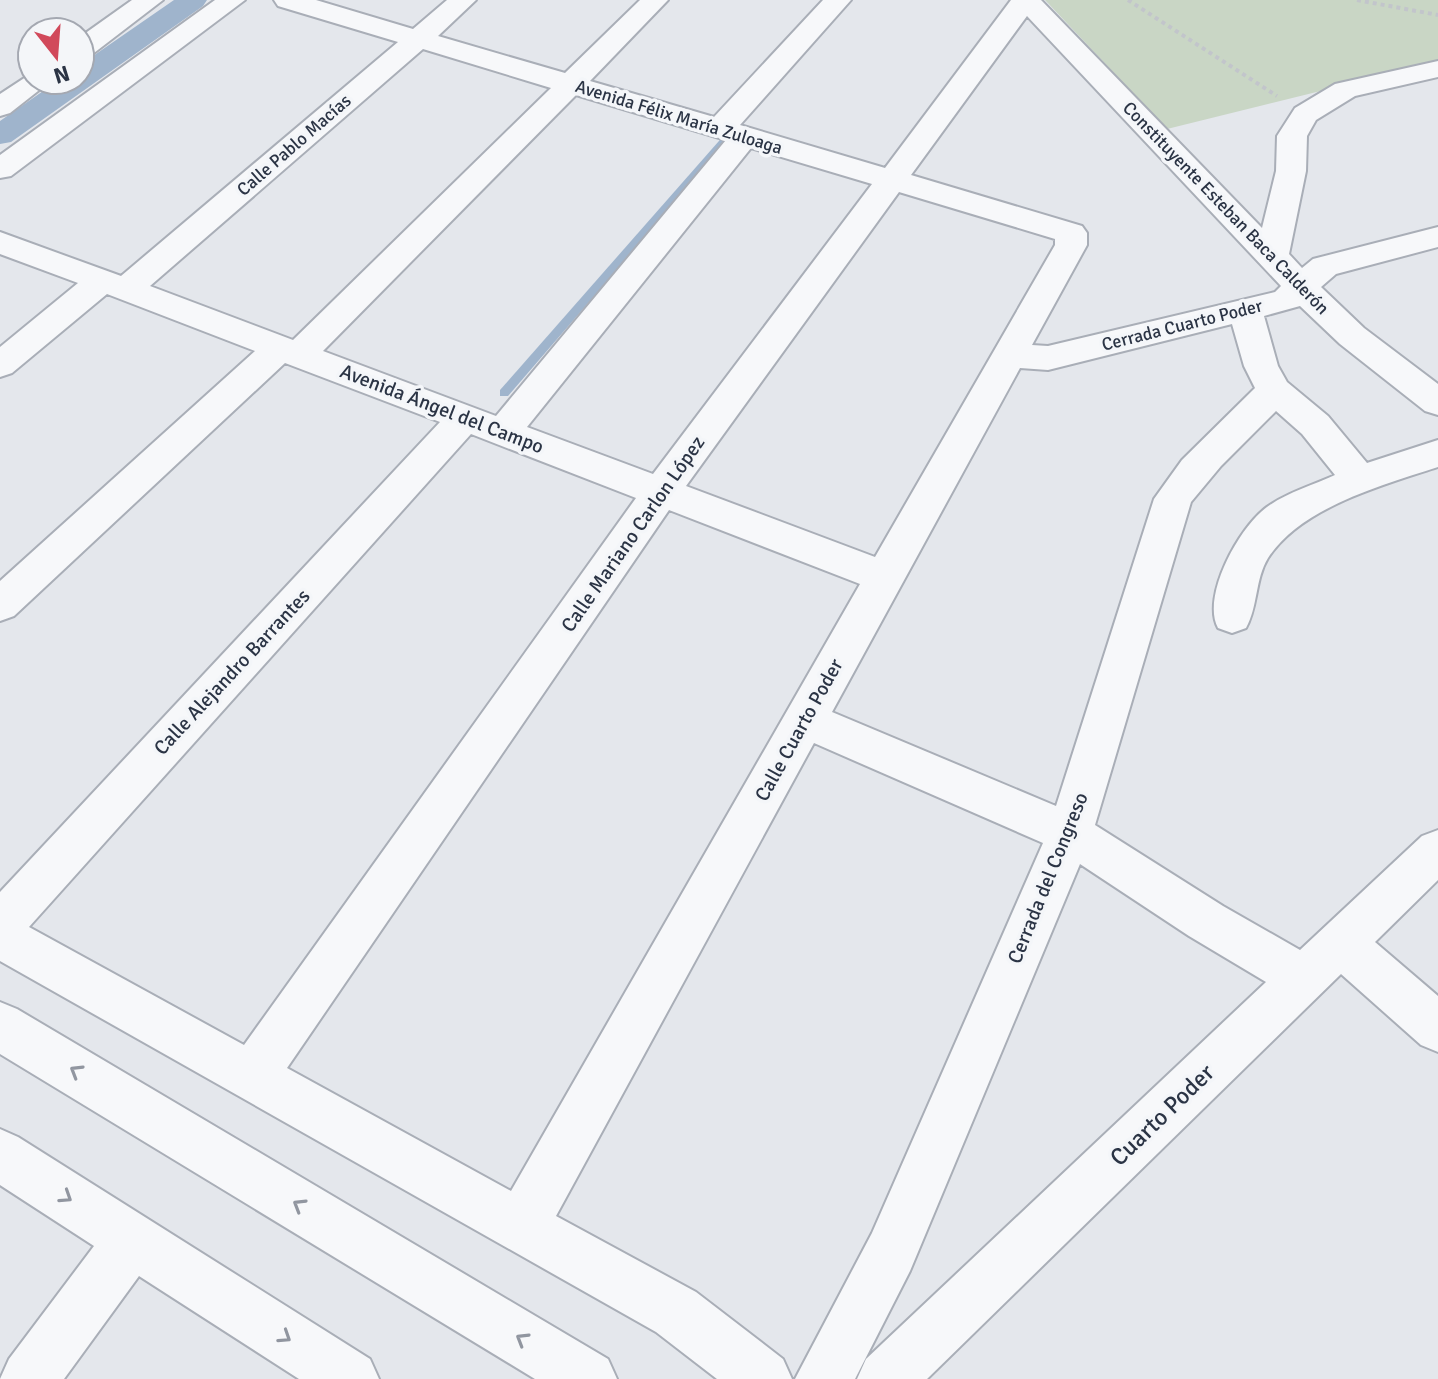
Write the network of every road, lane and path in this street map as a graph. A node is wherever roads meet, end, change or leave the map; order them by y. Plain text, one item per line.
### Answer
1 (150, 0) edge
2 (232, 0) edge
3 (287, 0) edge
4 (463, 0) edge
5 (655, 0) edge
6 (838, 0) edge
7 (1025, 0) edge
8 (1128, 0) edge
9 (1357, 0) edge
10 (1438, 15) edge
11 (96, 39) edge
12 (417, 39) junction
13 (1438, 69) edge
14 (571, 84) junction
15 (1305, 114) junction
16 (732, 132) junction
17 (0, 169) edge
18 (891, 180) junction
19 (1071, 233) joint
20 (1438, 237) edge
21 (0, 242) edge
22 (1272, 256) junction
23 (114, 285) junction
24 (1301, 287) junction
25 (1245, 309) junction
26 (290, 352) junction
27 (1007, 356) junction
28 (0, 365) edge
29 (1274, 390) junction
30 (1438, 402) edge
31 (484, 425) junction
32 (1438, 453) edge
33 (1359, 479) junction
34 (661, 492) junction
35 (885, 577) junction
36 (0, 605) edge
37 (1232, 617) dead end
38 (805, 720) junction
39 (1070, 833) junction
40 (1438, 850) edge
41 (0, 925) edge
42 (0, 936) edge
43 (1342, 944) junction
44 (1306, 979) junction
45 (0, 1026) edge
46 (1438, 1028) edge
47 (252, 1076) junction
48 (0, 1155) edge
49 (521, 1226) junction
50 (132, 1240) junction
51 (29, 1379) edge
52 (350, 1379) edge
53 (588, 1379) edge
54 (763, 1379) edge
55 (824, 1379) edge
56 (886, 1379) edge

1 - 11 street
2 - 17 street
3 - 12 street, Avenida Félix María Zuloaga
4 - 12 street, Calle Pablo Macías
5 - 14 street
6 - 16 street, Calle Alejandro Barrantes
7 - 18 street, Calle Mariano Carlon López
7 - 22 street, Constituyente Esteban Baca Calderón
8 - 15 path
9 - 10 path
12 - 14 street, Avenida Félix María Zuloaga
12 - 23 street, Calle Pablo Macías
13 - 15 street
14 - 16 street, Avenida Félix María Zuloaga
14 - 26 street
15 - 22 street
16 - 18 street, Avenida Félix María Zuloaga
16 - 31 street, Calle Alejandro Barrantes
18 - 19 street, Avenida Félix María Zuloaga
18 - 34 street, Calle Mariano Carlon López
19 - 27 street, Calle Cuarto Poder
20 - 24 street, Cerrada Cuarto Poder
21 - 23 street, Avenida Ángel del Campo
22 - 24 street, Constituyente Esteban Baca Calderón
23 - 26 street, Avenida Ángel del Campo
23 - 28 street, Calle Pablo Macías
24 - 25 street, Cerrada Cuarto Poder
24 - 30 street, Constituyente Esteban Baca Calderón
25 - 27 street, Cerrada Cuarto Poder
25 - 29 street
26 - 31 street, Avenida Ángel del Campo
26 - 36 street
27 - 35 street, Calle Cuarto Poder
29 - 33 street
29 - 39 street, Cerrada del Congreso
31 - 34 street, Avenida Ángel del Campo
31 - 41 street, Calle Alejandro Barrantes
32 - 33 street
33 - 37 street
34 - 35 street, Avenida Ángel del Campo
34 - 47 street, Calle Mariano Carlon López
35 - 38 street, Calle Cuarto Poder
38 - 39 street
38 - 49 street, Calle Cuarto Poder
39 - 44 street
39 - 55 street, Cerrada del Congreso
40 - 43 street, Cuarto Poder
42 - 47 street
43 - 44 street, Cuarto Poder
43 - 46 street
44 - 56 street, Cuarto Poder
53 -> 45 street
47 - 49 street
48 -> 50 street
49 - 54 street
50 - 51 street
50 -> 52 street

